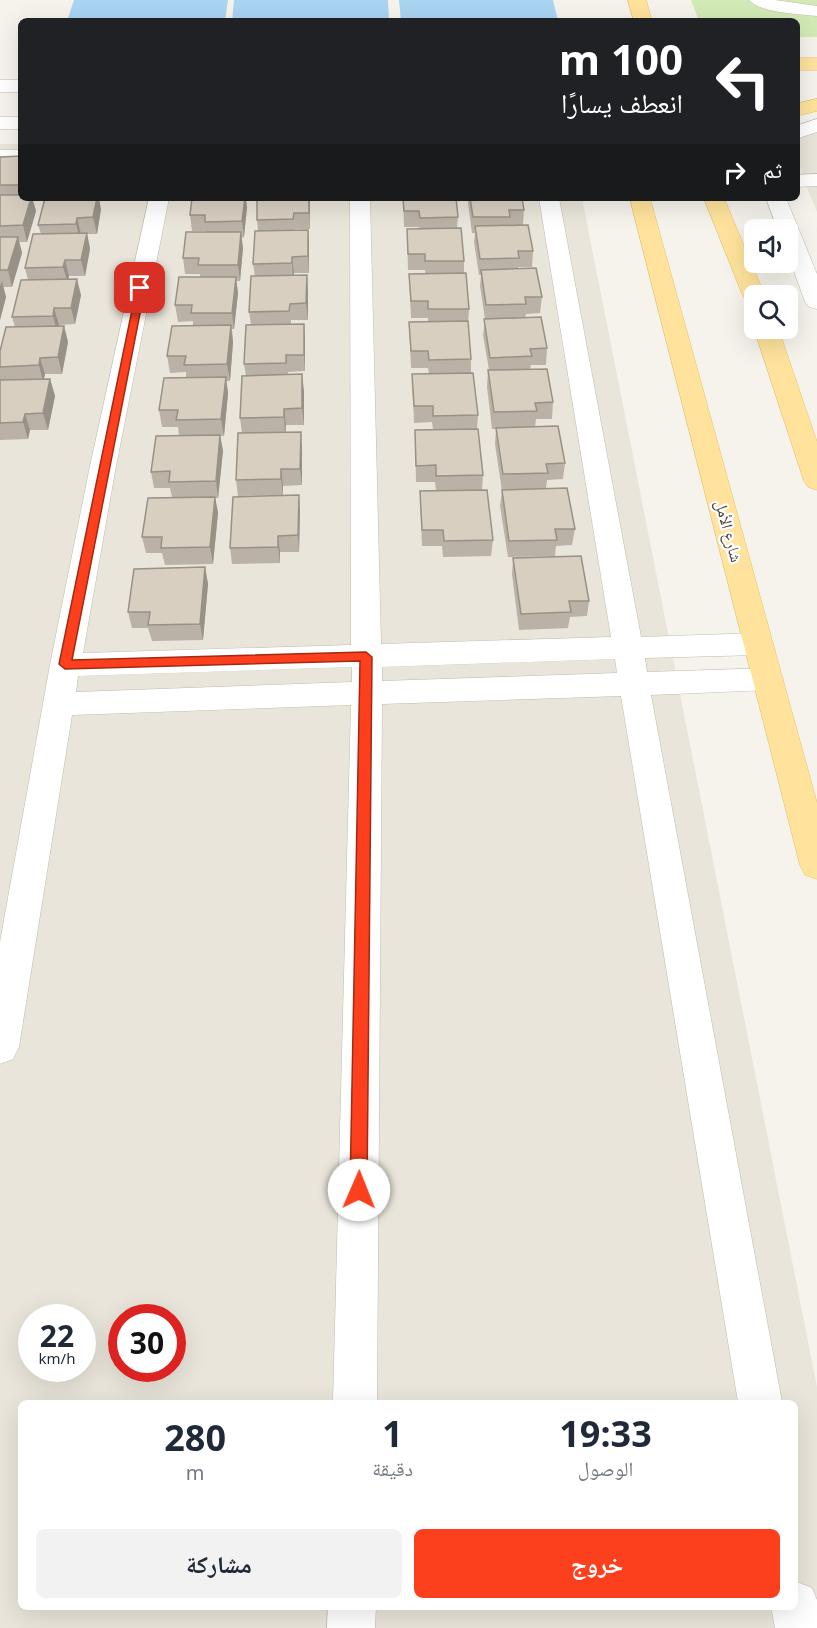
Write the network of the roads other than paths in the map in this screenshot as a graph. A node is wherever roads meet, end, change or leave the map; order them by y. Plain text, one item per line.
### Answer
1 (637, 0) edge
2 (762, 2) edge
3 (817, 11) edge
4 (642, 18) edge
5 (800, 64) edge
6 (817, 64) edge
7 (0, 86) edge
8 (18, 86) edge
9 (800, 99) edge
10 (817, 99) edge
11 (817, 105) edge
12 (800, 109) edge
13 (0, 123) edge
14 (18, 123) edge
15 (817, 125) edge
16 (800, 131) edge
17 (0, 156) edge
18 (18, 156) edge
19 (817, 180) edge
20 (800, 181) edge
21 (158, 201) edge
22 (360, 201) edge
23 (550, 201) edge
24 (641, 201) edge
25 (716, 201) edge
26 (777, 201) edge
27 (750, 285) edge
28 (816, 297) edge
29 (769, 339) edge
30 (817, 481) edge
31 (758, 644) junction
32 (628, 649) junction
33 (366, 657) junction
34 (65, 664) junction
35 (768, 679) junction
36 (634, 684) junction
37 (367, 693) junction
38 (57, 704) junction
39 (817, 865) edge
40 (0, 1047) edge
41 (355, 1400) edge
42 (760, 1400) edge
43 (352, 1610) edge
44 (796, 1610) edge
45 (351, 1628) edge
46 (799, 1628) edge

1 - 4 main road
2 - 3 street
5 - 6 main road
7 - 8 street
9 - 10 main road
11 - 12 main road
13 - 14 street
15 - 16 street
17 - 18 street
19 - 20 street
21 - 34 street
22 - 33 street
23 - 32 street
24 - 31 main road, شارع الأمل
25 - 27 main road
26 - 28 street
29 - 30 main road
31 - 32 street
31 - 35 main road, شارع الأمل
32 - 33 street
32 - 36 street
33 - 34 street
33 - 37 street
34 - 38 street
35 - 36 street
35 - 39 main road, شارع الأمل
36 - 37 street
36 - 42 street
37 - 38 street
37 - 41 street
38 - 40 street
43 - 45 street
44 - 46 street

